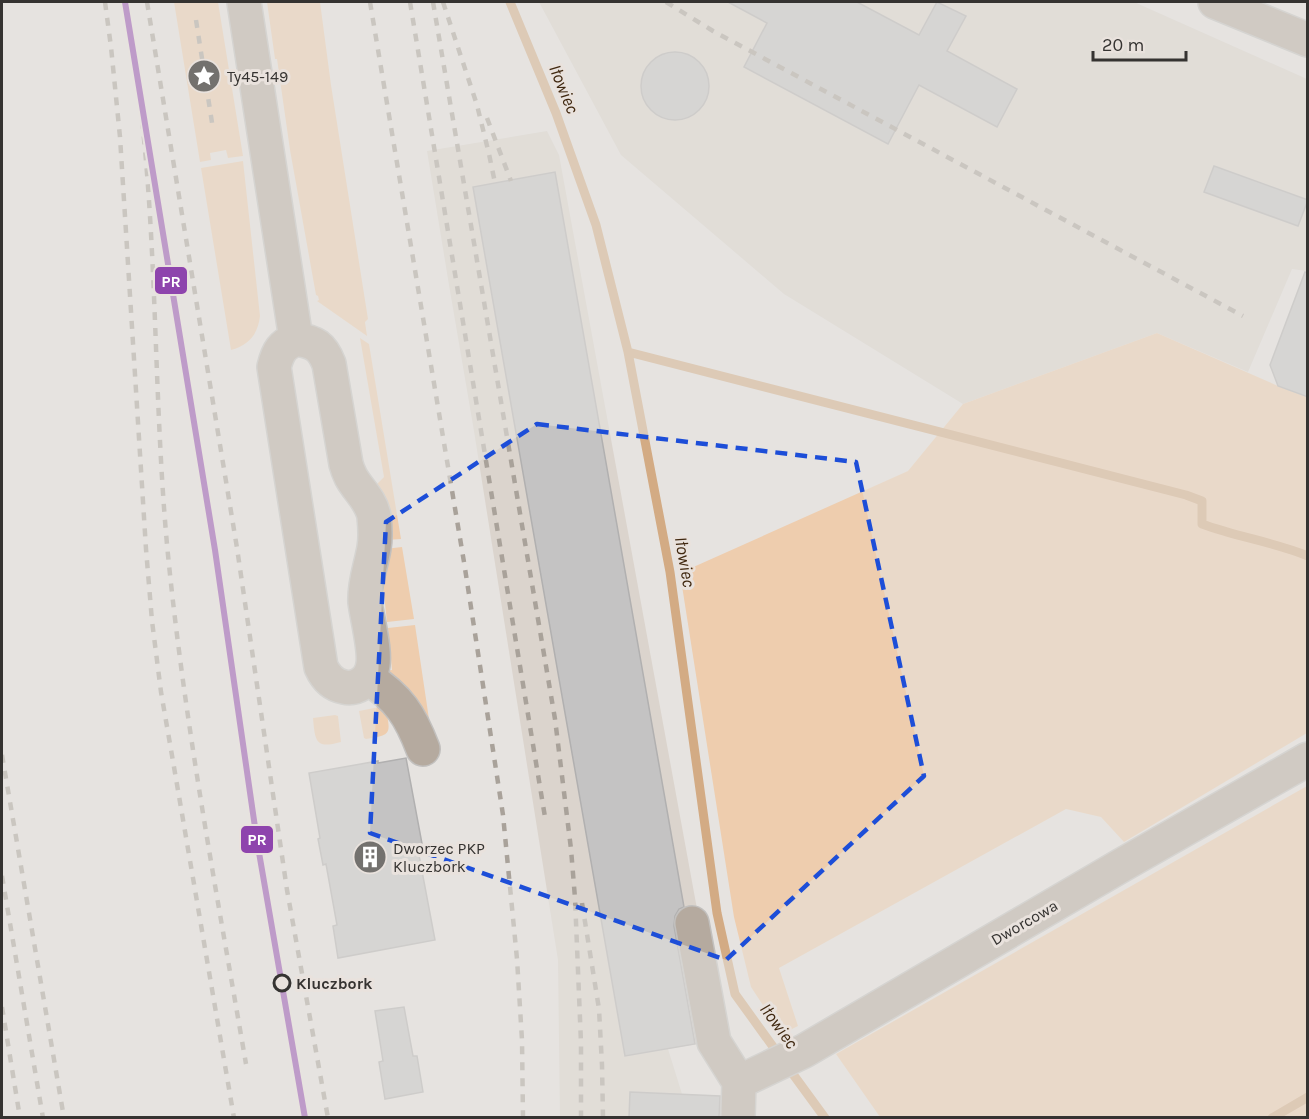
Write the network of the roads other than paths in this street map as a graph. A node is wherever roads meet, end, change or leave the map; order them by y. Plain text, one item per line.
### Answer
1 (244, 2) edge
2 (1215, 2) edge
3 (1308, 40) edge
4 (296, 339) junction
5 (368, 678) junction
6 (423, 750) dead end
7 (1308, 759) edge
8 (692, 923) dead end
9 (739, 1082) junction
10 (738, 1118) edge

1 - 4 street
2 - 3 street
4 - 5 street
4 - 5 street
5 - 6 street
7 - 9 street, Dworcowa
8 - 9 street
9 - 10 street

